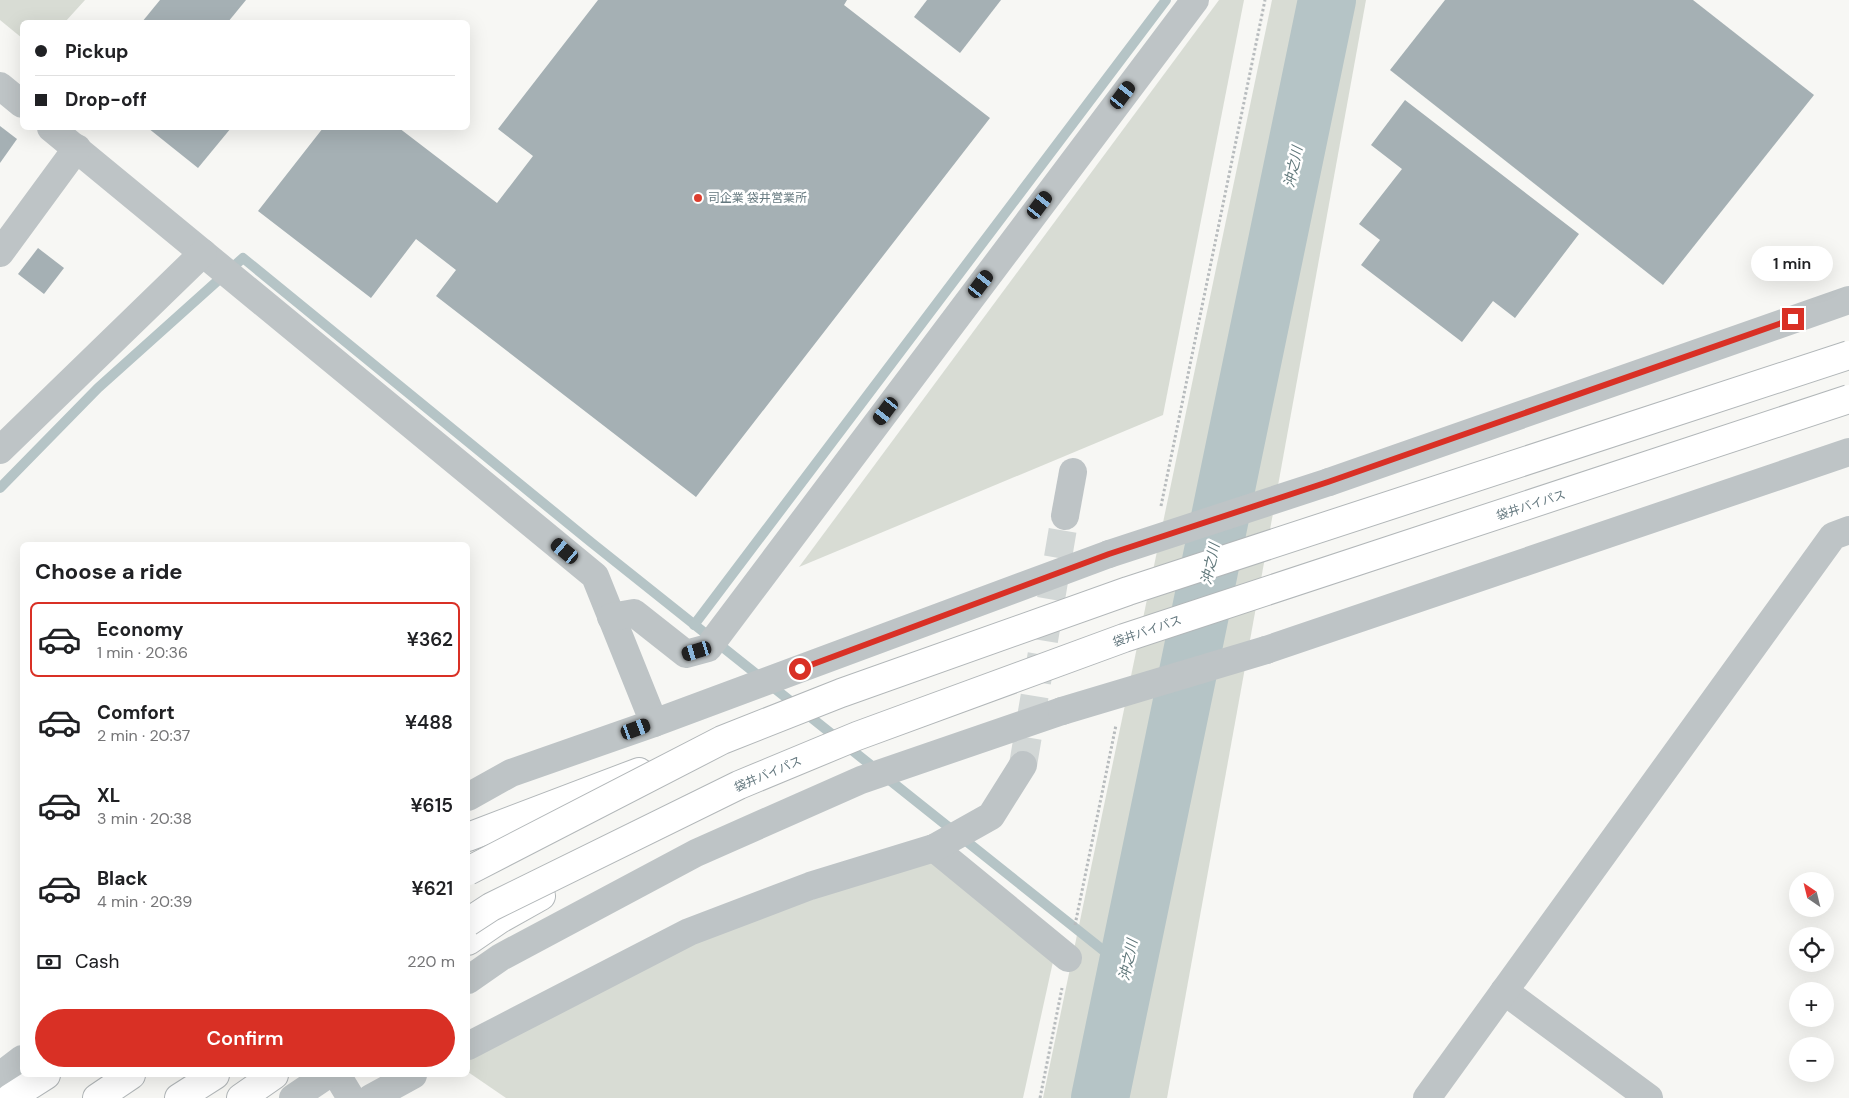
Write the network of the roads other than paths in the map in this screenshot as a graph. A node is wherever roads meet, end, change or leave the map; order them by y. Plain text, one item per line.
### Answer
1 (1194, 0) edge
2 (0, 86) edge
3 (20, 102) edge
4 (54, 130) edge
5 (76, 148) junction
6 (0, 253) edge
7 (203, 253) junction
8 (1849, 300) edge
9 (1849, 355) edge
10 (1849, 399) edge
11 (0, 450) edge
12 (1849, 452) edge
13 (1073, 472) dead end
14 (1065, 516) tunnel mouth
15 (1849, 530) edge
16 (611, 617) junction
17 (654, 723) junction
18 (722, 740) junction
19 (1023, 766) tunnel mouth
20 (739, 785) junction
21 (470, 796) edge
22 (470, 836) edge
23 (934, 848) junction
24 (470, 870) edge
25 (470, 921) edge
26 (470, 940) edge
27 (1068, 958) dead end
28 (470, 979) edge
29 (1504, 991) junction
30 (470, 1045) edge
31 (20, 1061) edge
32 (0, 1076) edge
33 (43, 1077) edge
34 (128, 1077) edge
35 (212, 1077) edge
36 (271, 1077) edge
37 (324, 1077) edge
38 (338, 1077) edge
39 (410, 1077) edge
40 (10, 1098) edge
41 (97, 1098) edge
42 (179, 1098) edge
43 (241, 1098) edge
44 (293, 1098) edge
45 (352, 1098) edge
46 (371, 1098) edge
47 (1427, 1098) edge
48 (1649, 1098) edge

1 - 16 street
2 - 3 street
4 - 5 street
5 - 6 street
5 - 7 street
7 - 11 street
7 - 16 street
8 - 17 street, bridge
9 - 18 highway, bridge
10 - 20 highway, 袋井バイパス, bridge
12 - 28 street, bridge
13 - 14 street
15 - 29 street
16 - 17 street
17 - 21 street
18 - 22 highway
18 - 24 highway, bridge
19 - 23 street
20 - 25 highway, 袋井バイパス, bridge
20 - 26 highway
23 - 27 street
23 - 30 street
29 - 47 street
29 - 48 street
31 - 32 street
33 - 40 highway
34 - 41 highway
35 - 42 highway
36 - 43 highway
37 - 44 street
38 - 45 street
39 - 46 street

